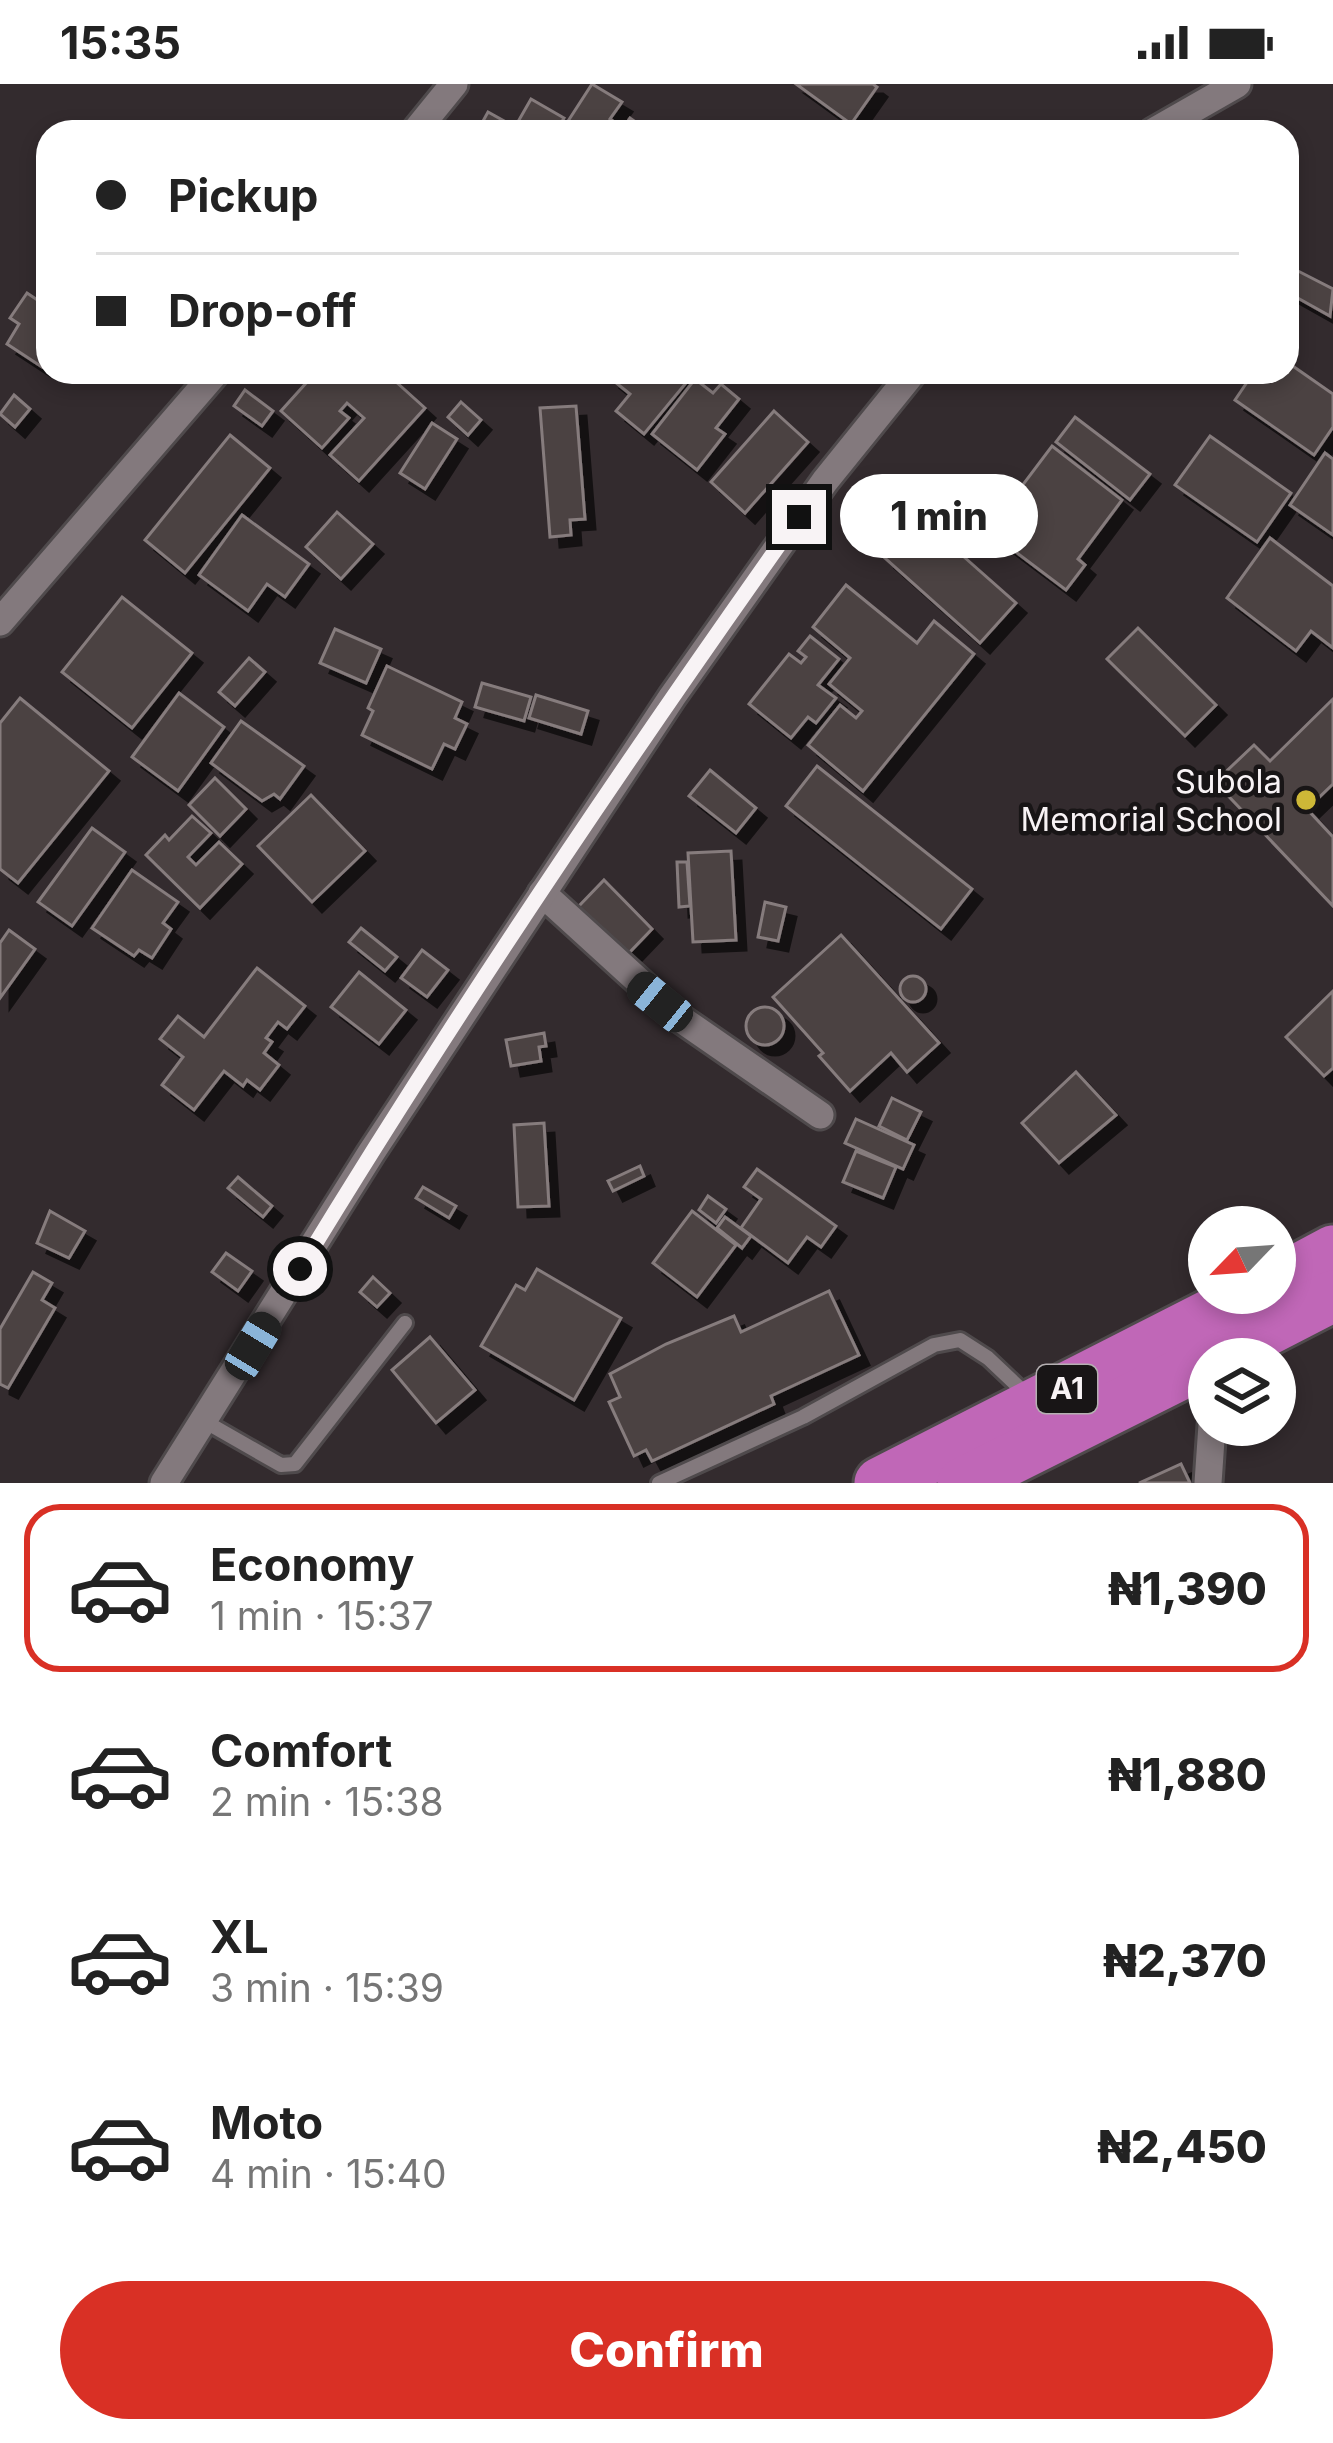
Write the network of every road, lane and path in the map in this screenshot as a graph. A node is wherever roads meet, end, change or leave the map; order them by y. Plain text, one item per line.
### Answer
1 (454, 84) edge
2 (1237, 84) edge
3 (425, 120) edge
4 (1174, 120) edge
5 (206, 384) edge
6 (903, 384) edge
7 (0, 622) edge
8 (542, 893) junction
9 (820, 1115) dead end
10 (1333, 1251) edge
11 (1296, 1271) edge
12 (1333, 1296) edge
13 (1212, 1314) edge
14 (405, 1323) dead end
15 (1253, 1338) edge
16 (1188, 1371) edge
17 (1037, 1405) junction
18 (204, 1421) junction
19 (1211, 1446) edge
20 (164, 1483) edge
21 (659, 1483) edge
22 (880, 1483) edge
23 (963, 1483) edge
24 (1208, 1483) edge

1 - 3 street
2 - 4 street
5 - 7 street
6 - 8 street
8 - 9 street
8 - 18 street
10 - 11 highway
12 - 15 highway, A1
13 - 17 highway, A1
14 - 18 lane
16 - 23 highway, A1
17 - 21 lane
17 - 22 highway, A1
18 - 20 street
19 - 24 street

